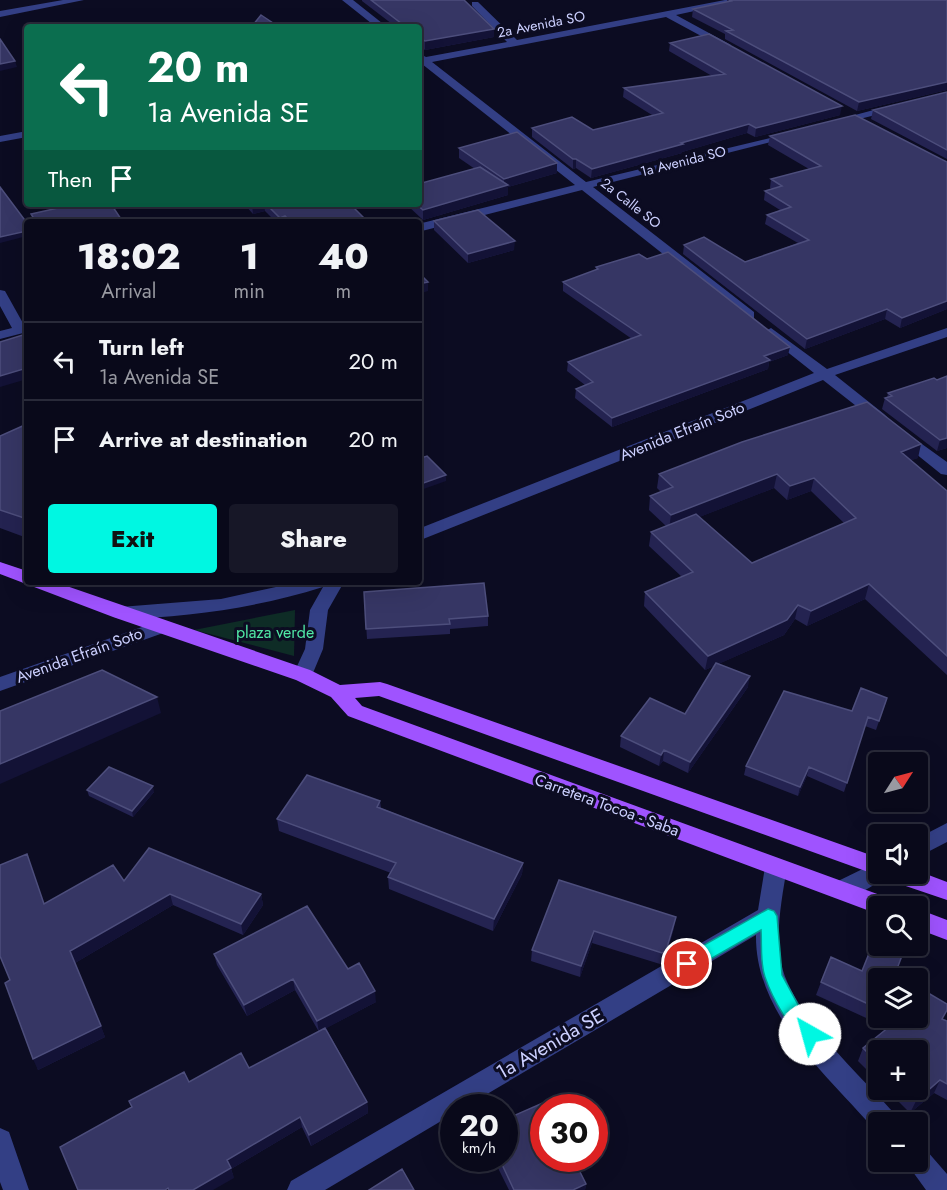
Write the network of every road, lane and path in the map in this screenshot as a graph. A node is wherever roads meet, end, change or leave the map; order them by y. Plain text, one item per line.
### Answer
1 (79, 0) edge
2 (347, 0) edge
3 (740, 0) edge
4 (475, 4) dead end
5 (0, 14) edge
6 (669, 15) junction
7 (378, 24) edge
8 (515, 44) junction
9 (741, 55) edge
10 (422, 60) edge
11 (422, 61) edge
12 (913, 103) edge
13 (835, 106) edge
14 (856, 117) junction
15 (822, 126) edge
16 (876, 128) edge
17 (799, 132) edge
18 (24, 135) edge
19 (0, 140) edge
20 (585, 186) junction
21 (422, 227) edge
22 (0, 294) edge
23 (24, 329) edge
24 (947, 332) edge
25 (0, 335) edge
26 (825, 374) junction
27 (947, 470) edge
28 (422, 534) edge
29 (0, 568) edge
30 (24, 577) edge
31 (46, 585) edge
32 (307, 585) edge
33 (333, 585) edge
34 (119, 613) junction
35 (159, 627) junction
36 (303, 675) junction
37 (0, 684) edge
38 (338, 692) junction
39 (947, 832) edge
40 (928, 842) edge
41 (868, 864) edge
42 (776, 867) junction
43 (868, 875) edge
44 (927, 884) edge
45 (842, 890) junction
46 (947, 891) edge
47 (868, 900) edge
48 (768, 916) junction
49 (928, 923) edge
50 (947, 930) edge
51 (877, 1112) edge
52 (0, 1141) edge
53 (927, 1172) edge
54 (16, 1190) edge
55 (300, 1190) edge
56 (943, 1190) edge

1 - 5 street
2 - 7 street
3 - 6 street, 2a Avenida SO
4 - 8 street
6 - 8 street, 2a Avenida SO
6 - 9 street
8 - 10 street, 2a Avenida SO
11 - 20 street, 2a Calle SO
12 - 14 street
13 - 14 street
14 - 15 street
14 - 16 street
17 - 20 street, 1a Avenida SO
18 - 19 street
20 - 21 street, 1a Avenida SO
20 - 26 street, 2a Calle SO
22 - 23 street
23 - 25 street
24 - 26 street, Avenida Efraín Soto
26 - 27 street, 2a Calle SO
26 - 28 street, Avenida Efraín Soto
29 - 30 main road
31 - 34 main road, Carretera Tocoa - Saba
32 - 34 street, Avenida Efraín Soto
33 - 36 street
34 - 35 main road, Carretera Tocoa - Saba
35 - 36 main road, Carretera Tocoa - Saba
35 - 37 street, Avenida Efraín Soto
36 - 38 main road, Carretera Tocoa - Saba
38 - 41 main road, Carretera Tocoa - Saba
38 - 42 main road, Carretera Tocoa - Saba
39 - 40 street
42 - 45 main road, Carretera Tocoa - Saba
42 - 48 street
43 - 45 street
44 - 46 main road
45 - 47 main road, Carretera Tocoa - Saba
48 - 51 street
48 - 55 street, 1a Avenida SE
49 - 50 main road
52 - 54 street
53 - 56 street

